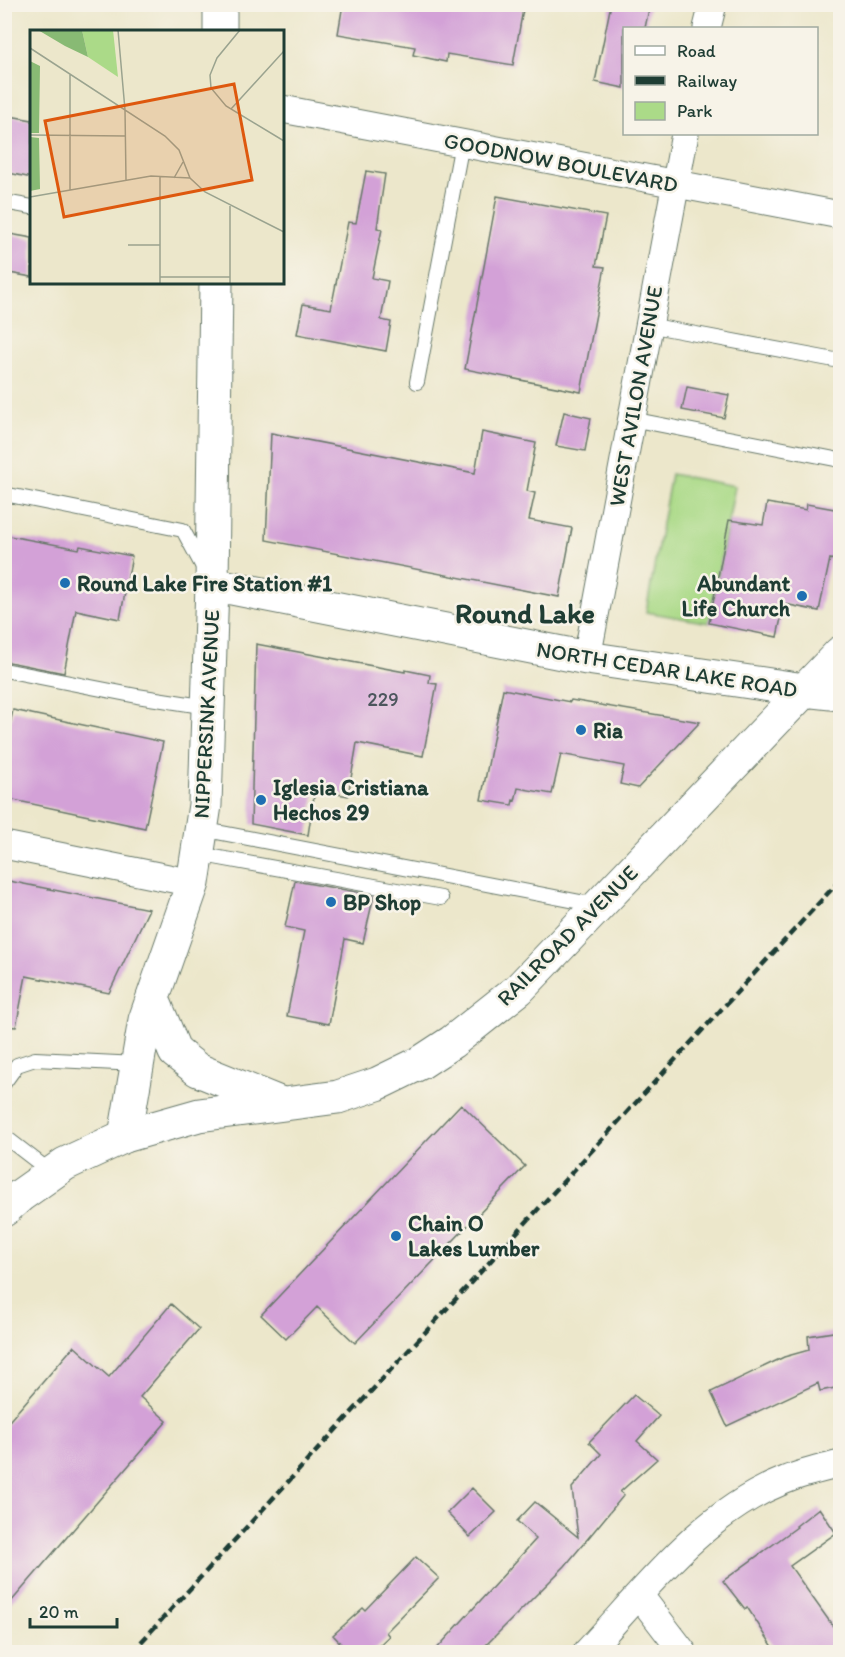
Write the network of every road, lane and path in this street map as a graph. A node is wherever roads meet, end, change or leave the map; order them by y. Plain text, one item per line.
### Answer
1 (220, 4) edge
2 (713, 4) edge
3 (707, 27) edge
4 (220, 30) edge
5 (284, 109) edge
6 (685, 135) edge
7 (462, 143) junction
8 (674, 183) junction
9 (4, 202) edge
10 (30, 207) edge
11 (840, 215) edge
12 (216, 284) edge
13 (648, 325) junction
14 (840, 361) edge
15 (417, 382) dead end
16 (631, 419) junction
17 (840, 460) edge
18 (4, 494) edge
19 (212, 584) junction
20 (840, 654) edge
21 (587, 658) junction
22 (4, 670) edge
23 (804, 690) junction
24 (840, 694) edge
25 (208, 707) junction
26 (840, 771) edge
27 (840, 787) edge
28 (4, 846) edge
29 (197, 856) junction
30 (441, 898) dead end
31 (598, 906) junction
32 (153, 999) junction
33 (138, 1064) junction
34 (4, 1083) edge
35 (284, 1104) junction
36 (4, 1136) edge
37 (125, 1136) junction
38 (52, 1173) junction
39 (4, 1210) edge
40 (840, 1464) edge
41 (640, 1596) junction
42 (587, 1653) edge
43 (683, 1653) edge

1 - 4 street
2 - 3 street
5 - 7 street, GOODNOW BOULEVARD
6 - 8 street, WEST AVILON AVENUE
7 - 8 street, GOODNOW BOULEVARD
7 - 15 lane
8 - 11 street, GOODNOW BOULEVARD
8 - 13 street, WEST AVILON AVENUE
9 - 10 lane
12 - 19 street, NIPPERSINK AVENUE
13 - 14 lane
13 - 16 street, WEST AVILON AVENUE
16 - 17 lane
16 - 21 street, WEST AVILON AVENUE
18 - 19 lane
19 - 21 street, NORTH CEDAR LAKE ROAD
19 - 25 street, NIPPERSINK AVENUE
20 - 23 street, RAILROAD AVENUE
21 - 23 street, NORTH CEDAR LAKE ROAD
22 - 25 lane
23 - 24 street, NORTH CEDAR LAKE ROAD
23 - 31 street, RAILROAD AVENUE
25 - 29 street, NIPPERSINK AVENUE
26 - 27 path
28 - 29 street
29 - 30 lane
29 - 31 lane
29 - 32 street, NIPPERSINK AVENUE
31 - 35 street, RAILROAD AVENUE
32 - 33 street, NIPPERSINK AVENUE
32 - 35 street
33 - 34 lane
33 - 37 street, NIPPERSINK AVENUE
35 - 37 street, RAILROAD AVENUE
36 - 38 lane
37 - 38 street, RAILROAD AVENUE
38 - 39 street, RAILROAD AVENUE
40 - 41 street
41 - 42 street
41 - 43 street

